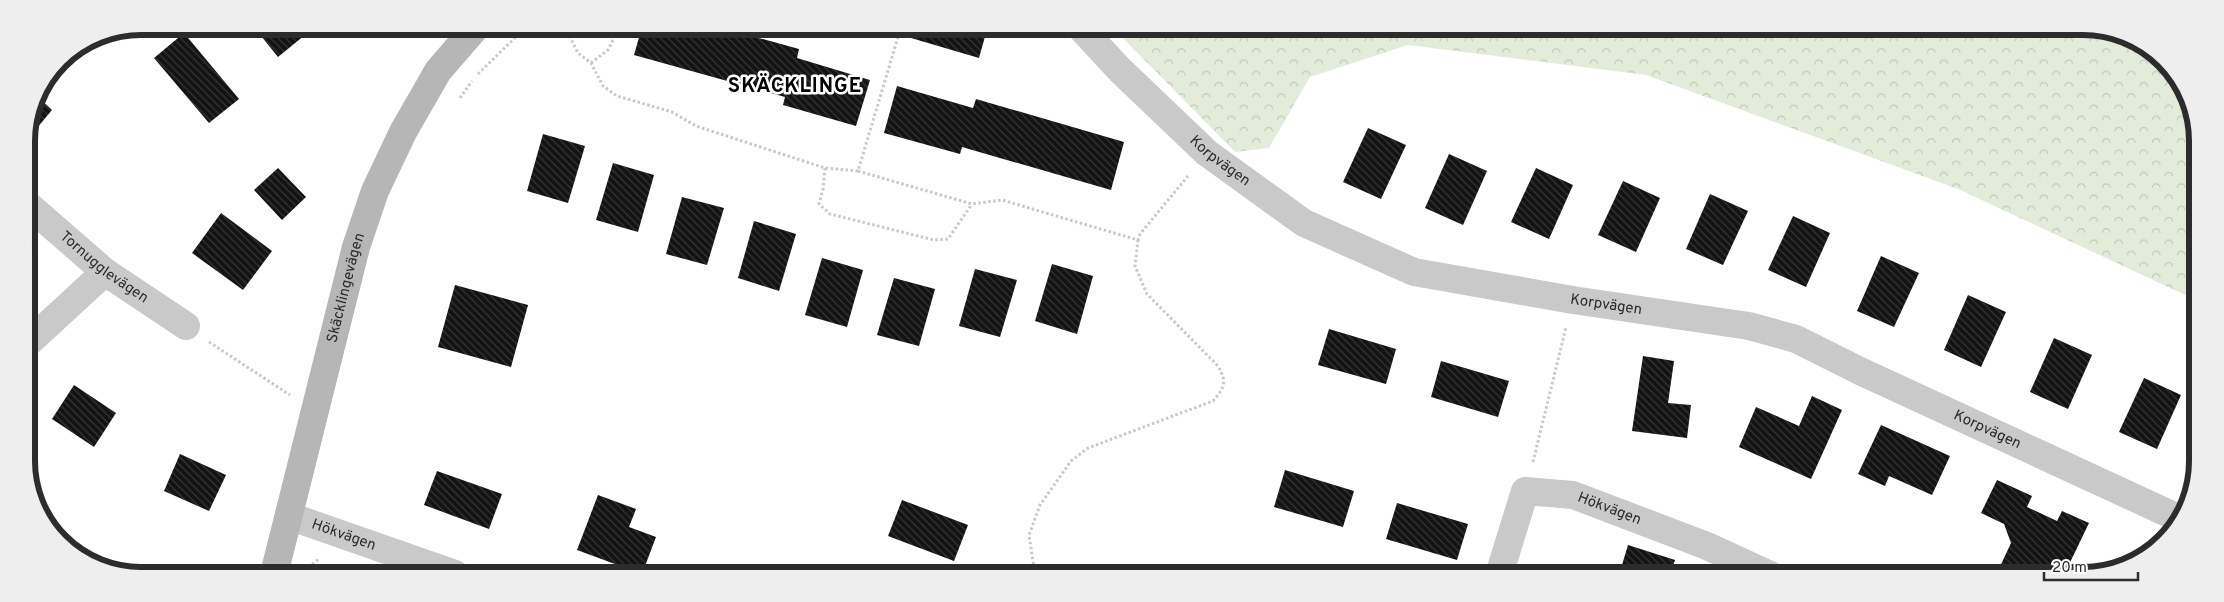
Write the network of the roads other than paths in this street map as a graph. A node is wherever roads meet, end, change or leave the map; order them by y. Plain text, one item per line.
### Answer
1 (469, 35) edge
2 (1087, 35) edge
3 (35, 211) edge
4 (105, 272) junction
5 (186, 326) road end
6 (35, 337) edge
7 (289, 516) junction
8 (2174, 516) edge
9 (276, 567) edge
10 (434, 567) edge
11 (1501, 567) edge
12 (1752, 567) edge

1 - 7 street, Skäcklingevägen
2 - 8 street, Korpvägen
3 - 4 street, Tornugglevägen
4 - 5 street, Tornugglevägen
4 - 6 street
7 - 9 street, Skäcklingevägen
7 - 10 street, Hökvägen
11 - 12 street, Hökvägen

